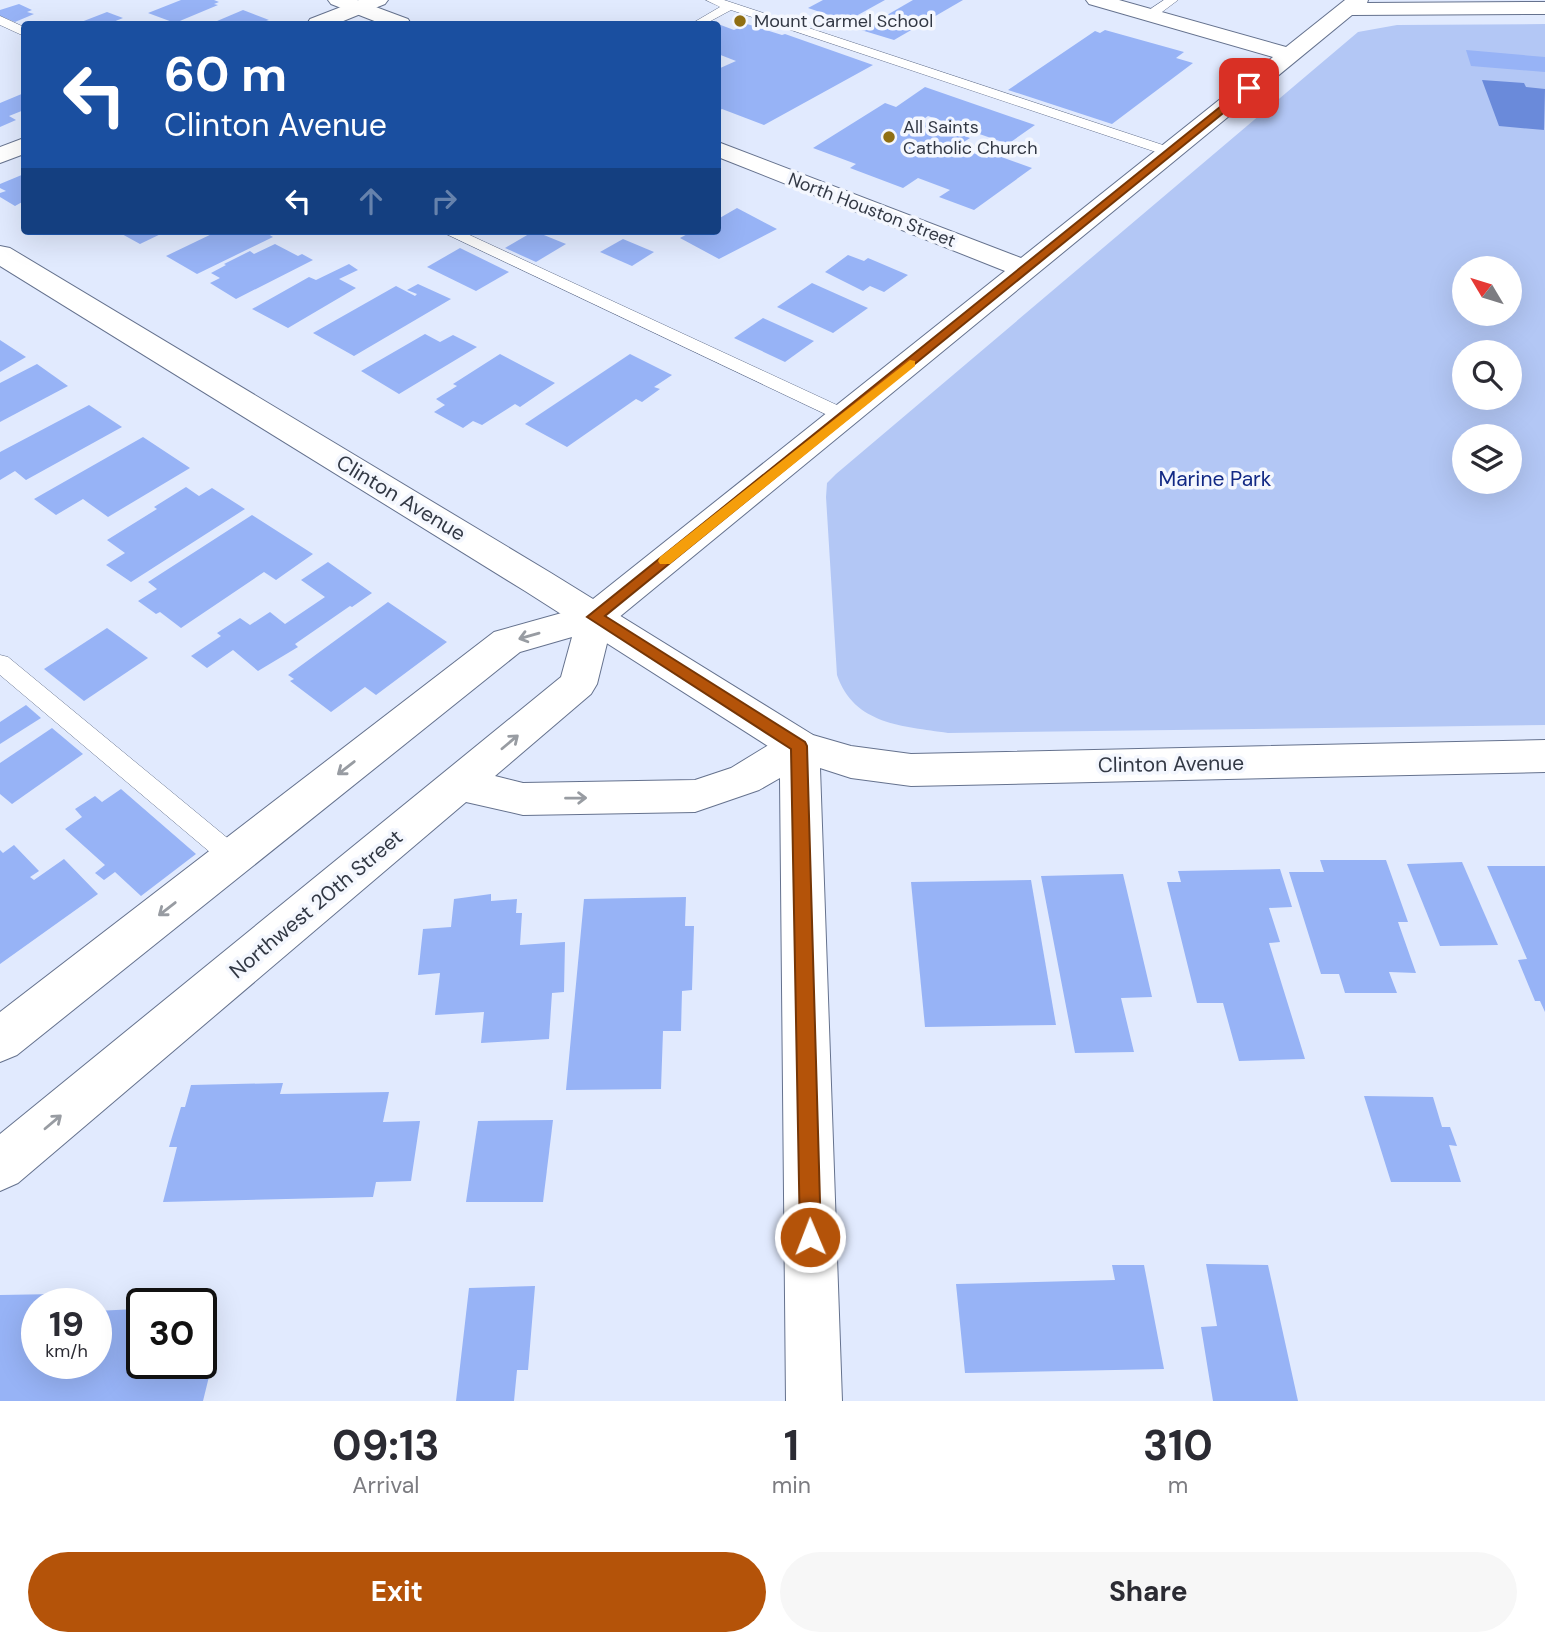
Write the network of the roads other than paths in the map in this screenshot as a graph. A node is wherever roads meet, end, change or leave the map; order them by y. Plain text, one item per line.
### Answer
1 (338, 0) edge
2 (712, 0) edge
3 (1097, 0) edge
4 (1172, 0) edge
5 (368, 4) edge
6 (1352, 5) edge
7 (730, 6) junction
8 (1545, 8) edge
9 (1150, 15) junction
10 (0, 20) edge
11 (326, 21) edge
12 (395, 21) edge
13 (702, 21) edge
14 (21, 30) edge
15 (1290, 55) junction
16 (21, 146) edge
17 (721, 150) edge
18 (1170, 152) junction
19 (0, 156) edge
20 (457, 235) edge
21 (0, 254) edge
22 (1026, 270) junction
23 (845, 416) junction
24 (595, 617) junction
25 (0, 663) edge
26 (799, 746) junction
27 (1545, 757) edge
28 (460, 784) junction
29 (233, 857) junction
30 (0, 1040) edge
31 (0, 1166) edge
32 (814, 1401) edge

1 - 5 street
2 - 7 lane
3 - 9 street
4 - 9 lane
5 - 11 street
5 - 12 street
6 - 8 street
6 - 15 street
7 - 13 lane
7 - 18 lane
9 - 15 street
10 - 14 lane
15 - 18 street
16 - 19 street
17 - 22 street, North Houston Street
18 - 22 street
20 - 23 lane
21 - 24 street, Clinton Avenue
22 - 23 street
23 - 24 street
24 - 26 street, Clinton Avenue
28 -> 24 street, Northwest 20th Street
24 -> 29 street
25 - 29 lane
26 - 27 street, Clinton Avenue
28 -> 26 street
26 - 32 street
31 -> 28 street, Northwest 20th Street
29 -> 30 street

